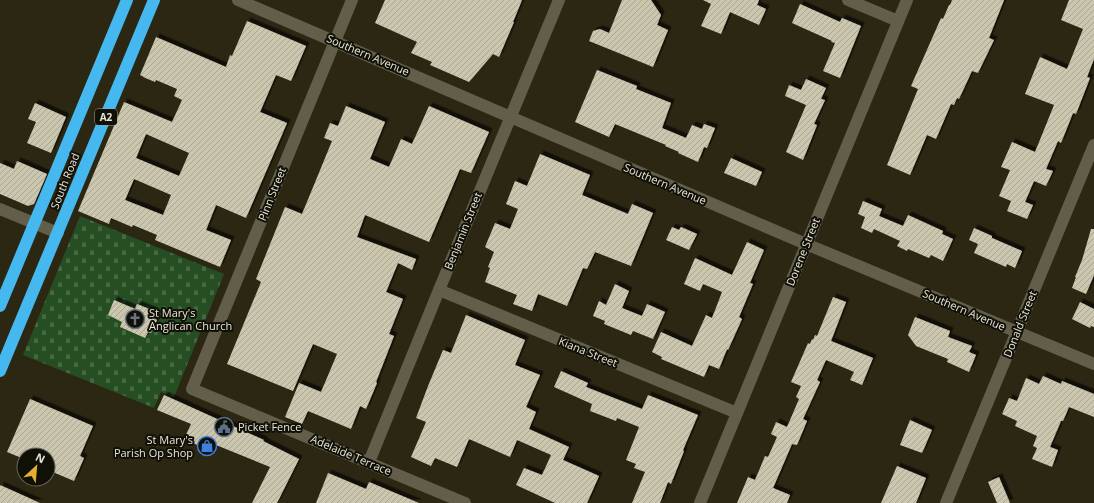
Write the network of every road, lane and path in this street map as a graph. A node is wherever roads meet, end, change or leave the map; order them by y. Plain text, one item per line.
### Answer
1 (127, 0) edge
2 (154, 0) edge
3 (238, 0) edge
4 (352, 0) edge
5 (559, 0) edge
6 (848, 0) edge
7 (907, 0) edge
8 (898, 21) junction
9 (335, 41) junction
10 (510, 117) junction
11 (1094, 146) edge
12 (0, 209) edge
13 (34, 223) junction
14 (58, 233) junction
15 (806, 244) junction
16 (439, 290) junction
17 (0, 306) edge
18 (1017, 332) junction
19 (1094, 364) edge
20 (0, 371) edge
21 (192, 389) joint
22 (737, 413) junction
23 (370, 462) junction
24 (465, 503) edge
25 (700, 503) edge
26 (946, 503) edge

1 - 13 highway, South Road / A2
2 - 14 highway, South Road / A2
3 - 9 street, Southern Avenue
4 - 9 street, Pinn Street
5 - 10 street, Benjamin Street
6 - 8 street
7 - 8 street, Dorene Street
8 - 15 street, Dorene Street
9 - 10 street, Southern Avenue
9 - 21 street, Pinn Street
10 - 15 street, Southern Avenue
10 - 16 street, Benjamin Street
11 - 18 street, Donald Street
12 - 13 street
13 - 14 street
13 - 17 highway, South Road / A2
14 - 20 highway, South Road / A2
15 - 18 street, Southern Avenue
15 - 22 street, Dorene Street
16 - 22 street, Kiana Street
16 - 23 street, Benjamin Street
18 - 19 street, Southern Avenue
18 - 26 street, Donald Street
21 - 23 street, Adelaide Terrace
22 - 25 street, Dorene Street
23 - 24 street, Adelaide Terrace

